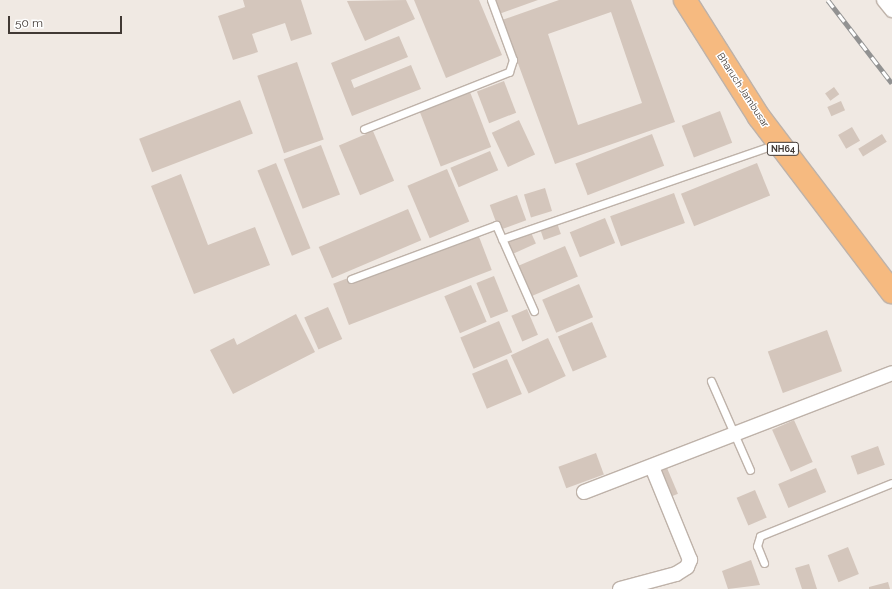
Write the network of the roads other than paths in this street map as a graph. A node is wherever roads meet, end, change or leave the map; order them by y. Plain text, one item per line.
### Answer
1 (491, 0) edge
2 (685, 0) edge
3 (364, 129) dead end
4 (779, 143) junction
5 (502, 239) junction
6 (351, 279) dead end
7 (892, 292) edge
8 (534, 311) dead end
9 (892, 373) edge
10 (711, 381) dead end
11 (735, 434) junction
12 (652, 467) junction
13 (750, 470) dead end
14 (892, 483) edge
15 (584, 492) dead end
16 (764, 563) dead end
17 (620, 589) edge

1 - 3 lane
2 - 4 highway, Bharuch Jambusar / NH64
4 - 5 lane
4 - 7 highway, Bharuch Jambusar / NH64
5 - 6 lane
5 - 8 lane
9 - 11 street
10 - 11 lane
11 - 12 street
11 - 13 lane
12 - 15 street
12 - 17 street
14 - 16 lane

